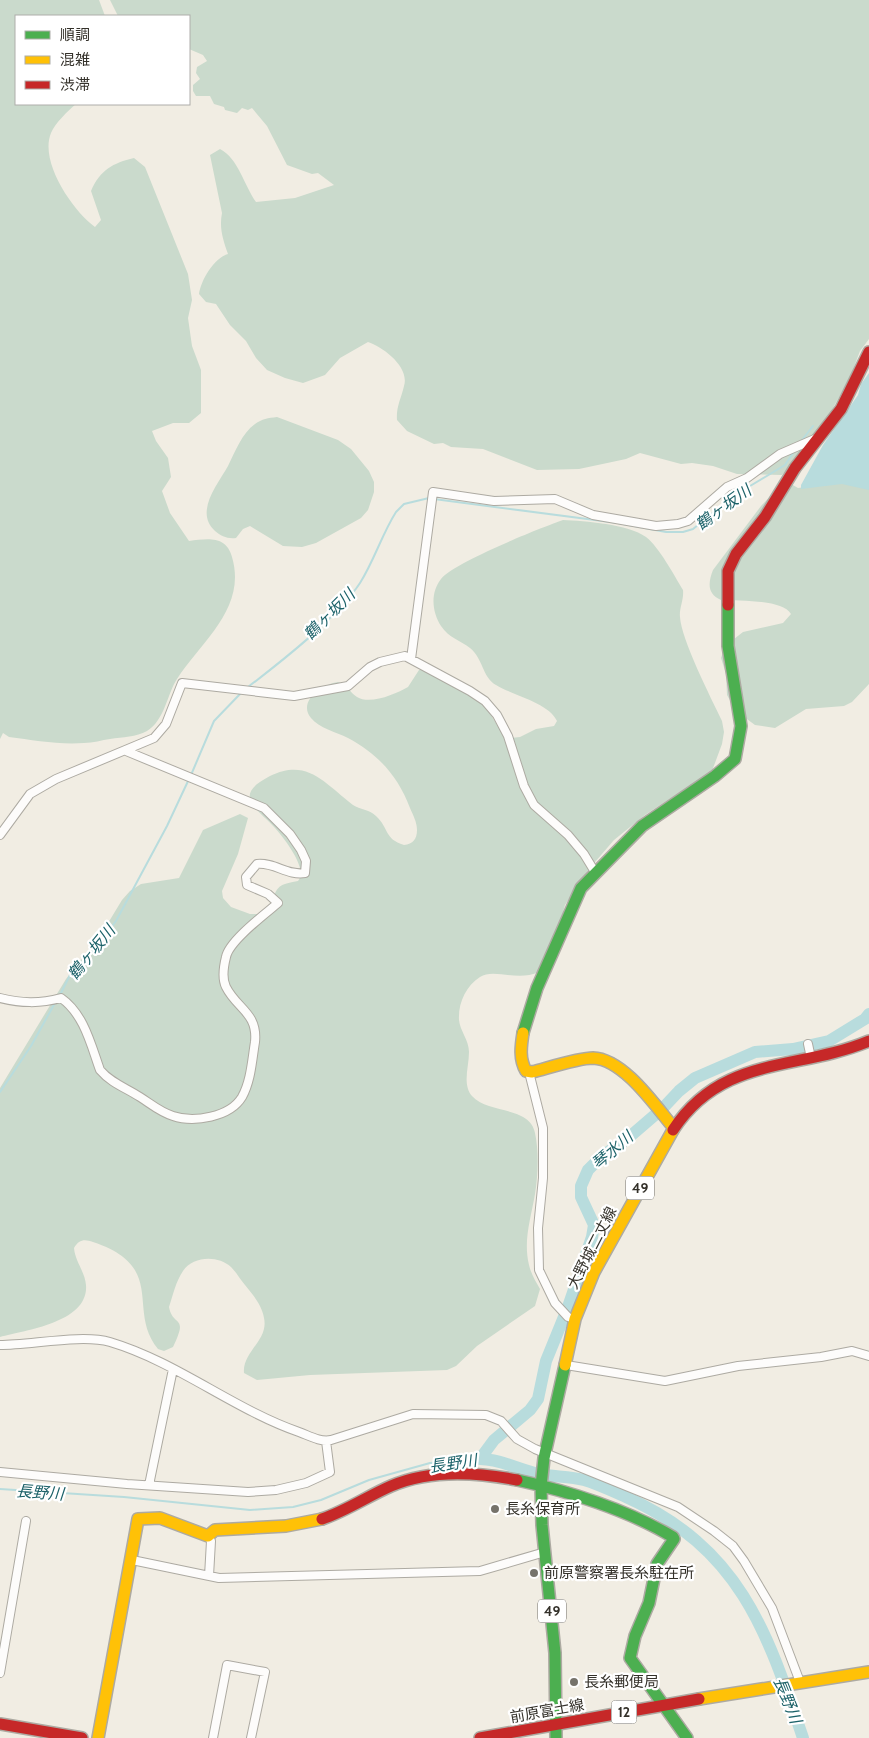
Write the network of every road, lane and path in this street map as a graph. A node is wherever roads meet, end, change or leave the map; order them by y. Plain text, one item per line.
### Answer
1 (869, 352) edge
2 (819, 437) junction
3 (410, 658) junction
4 (126, 751) junction
5 (0, 835) edge
6 (595, 872) junction
7 (0, 998) edge
8 (869, 1041) edge
9 (529, 1072) junction
10 (674, 1128) junction
11 (571, 1318) junction
12 (0, 1345) edge
13 (869, 1356) edge
14 (566, 1365) junction
15 (173, 1369) junction
16 (326, 1441) junction
17 (545, 1456) junction
18 (0, 1472) edge
19 (149, 1485) junction
20 (541, 1485) junction
21 (26, 1521) dead end
22 (208, 1536) junction
23 (545, 1552) junction
24 (132, 1560) junction
25 (209, 1576) junction
26 (869, 1672) edge
27 (0, 1673) edge
28 (799, 1683) junction
29 (662, 1705) junction
30 (0, 1724) edge
31 (556, 1724) junction
32 (82, 1738) edge
33 (98, 1738) edge
34 (213, 1738) edge
35 (251, 1738) edge
36 (480, 1738) edge
37 (556, 1738) edge
38 (687, 1738) edge

1 - 2 street
2 - 3 street
2 - 6 street
3 - 4 street
3 - 6 street
4 - 5 street
4 - 7 street
6 - 9 street
8 - 10 street, 大野城二丈線 / 49
9 - 10 street
9 - 11 street
10 - 11 street, 大野城二丈線 / 49
11 - 14 street, 大野城二丈線 / 49
12 - 15 street
13 - 14 street
14 - 17 street, 大野城二丈線 / 49
15 - 16 street
15 - 19 street
16 - 17 street
16 - 19 street
17 - 20 street, 49
17 - 28 street
18 - 19 street
20 - 22 street
20 - 23 street, 49
20 - 29 street
21 - 27 street
22 - 24 street
22 - 25 street
23 - 25 street
23 - 31 street, 49
24 - 25 street
24 - 33 street
26 - 28 street, 12
28 - 29 street, 前原富士線 / 12
29 - 31 street, 前原富士線 / 12
29 - 38 street
30 - 32 street
31 - 36 street, 前原富士線 / 12
31 - 37 street, 49
34 - 35 street

